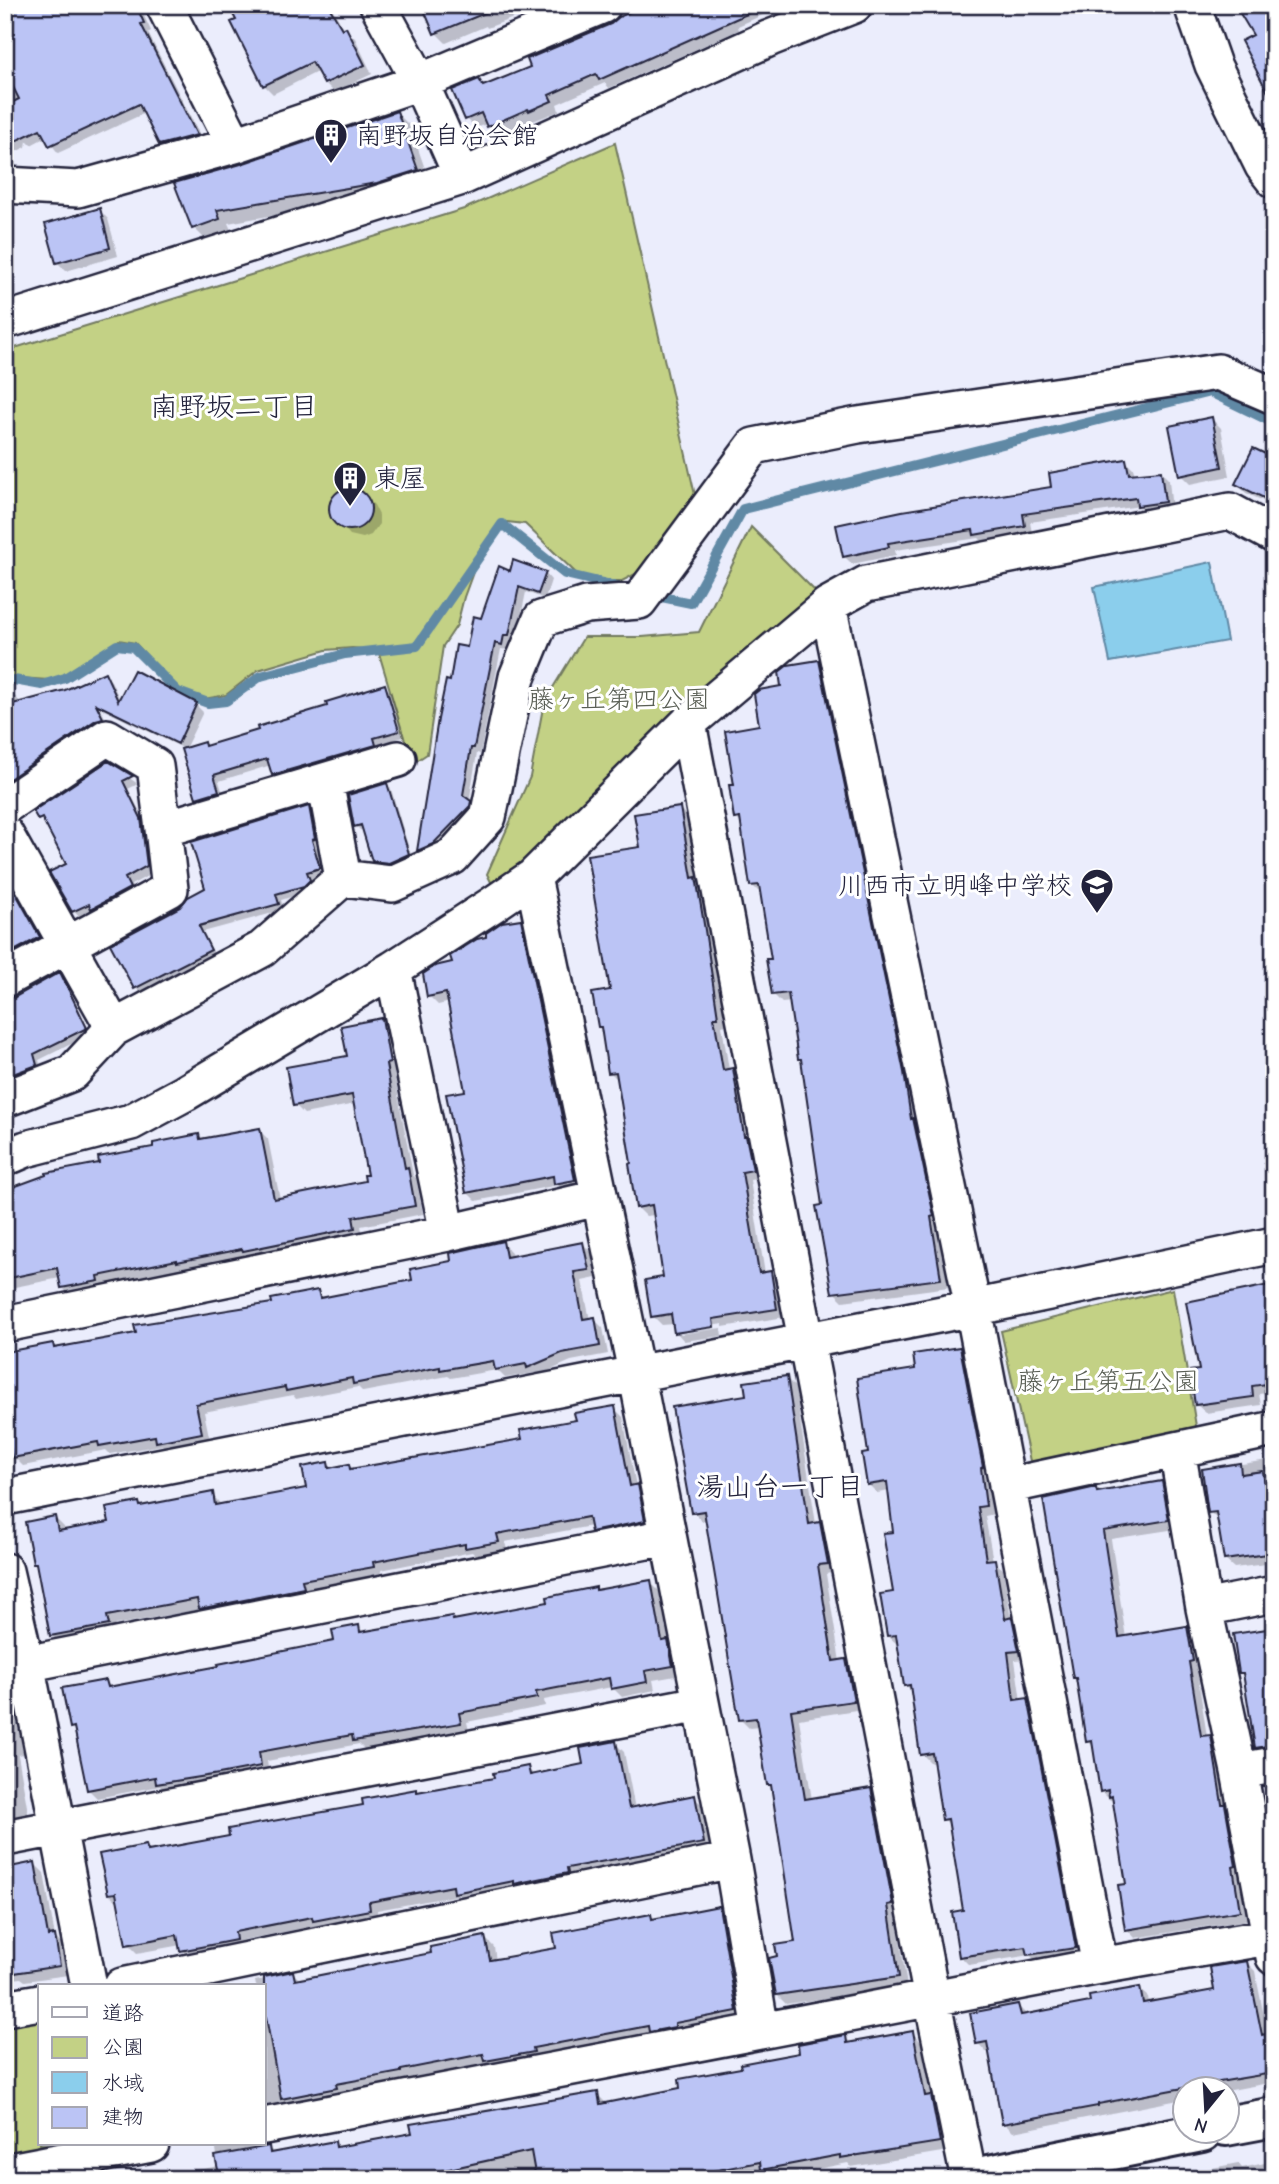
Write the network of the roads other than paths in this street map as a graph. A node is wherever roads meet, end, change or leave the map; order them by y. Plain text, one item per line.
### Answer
1 (164, 5) edge
2 (378, 5) edge
3 (604, 5) edge
4 (854, 5) edge
5 (1192, 5) edge
6 (420, 82) junction
7 (236, 145) junction
8 (462, 177) junction
9 (1274, 180) edge
10 (5, 186) edge
11 (5, 321) edge
12 (1274, 396) edge
13 (1274, 535) edge
14 (828, 605) junction
15 (688, 723) junction
16 (398, 759) dead end
17 (325, 781) junction
18 (5, 806) edge
19 (163, 830) junction
20 (5, 834) edge
21 (533, 877) junction
22 (343, 878) junction
23 (67, 944) junction
24 (393, 969) junction
25 (5, 979) edge
26 (114, 1028) junction
27 (5, 1099) edge
28 (5, 1158) edge
29 (598, 1198) junction
30 (449, 1233) junction
31 (1274, 1245) edge
32 (973, 1308) junction
33 (5, 1324) edge
34 (805, 1340) junction
35 (636, 1372) junction
36 (1274, 1429) edge
37 (1177, 1450) junction
38 (1007, 1486) junction
39 (5, 1497) edge
40 (667, 1536) junction
41 (5, 1571) edge
42 (1274, 1594) edge
43 (1204, 1608) junction
44 (16, 1666) edge
45 (700, 1704) junction
46 (1274, 1765) edge
47 (1239, 1772) junction
48 (58, 1828) junction
49 (5, 1838) edge
50 (732, 1860) junction
51 (1273, 1943) edge
52 (1100, 1966) junction
53 (89, 1984) edge
54 (132, 1984) edge
55 (932, 1999) junction
56 (38, 2002) edge
57 (5, 2008) edge
58 (761, 2030) junction
59 (1274, 2117) edge
60 (1240, 2124) edge
61 (266, 2126) edge
62 (1170, 2138) edge
63 (128, 2154) edge
64 (5, 2172) edge
65 (970, 2179) edge

1 - 7 street
2 - 6 street
3 - 6 street
4 - 8 street
5 - 9 street
6 - 7 street
6 - 8 street
7 - 10 street
8 - 11 street
12 - 22 street
13 - 14 street
14 - 15 street
14 - 32 street
15 - 21 street
15 - 34 street
16 - 17 street
17 - 19 street
17 - 22 street
18 - 19 street
19 - 23 street
20 - 23 street
21 - 24 street
21 - 29 street
22 - 26 street
23 - 25 street
23 - 26 street
24 - 28 street
24 - 30 street
26 - 27 street
29 - 30 street
29 - 35 street
30 - 33 street
31 - 32 street
32 - 34 street
32 - 38 street
34 - 35 street
34 - 55 street
35 - 39 street
35 - 40 street
36 - 37 street
37 - 38 street
37 - 43 street
38 - 52 street
40 - 44 street
40 - 45 street
41 - 44 street
42 - 43 street
43 - 47 street
44 - 48 street
45 - 48 street
45 - 50 street
46 - 47 street
47 - 51 street
48 - 49 street
48 - 53 street
50 - 54 street
50 - 58 street
51 - 52 street
52 - 55 street
55 - 58 street
55 - 65 street
56 - 57 street
58 - 61 street
59 - 60 street
62 - 65 street
63 - 64 street

